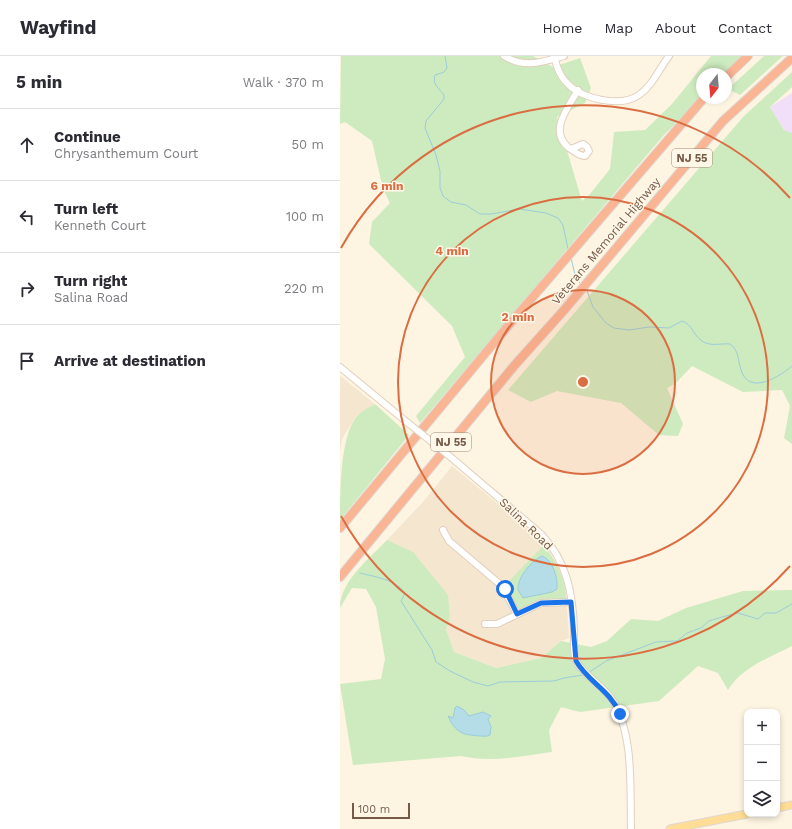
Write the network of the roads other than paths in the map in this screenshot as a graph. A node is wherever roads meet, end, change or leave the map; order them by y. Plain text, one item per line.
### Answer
1 (504, 56) edge
2 (564, 56) edge
3 (669, 56) edge
4 (748, 56) edge
5 (554, 57) edge
6 (792, 58) edge
7 (732, 71) edge
8 (578, 90) junction
9 (699, 104) edge
10 (571, 149) dead end
11 (340, 367) edge
12 (340, 528) edge
13 (443, 530) dead end
14 (340, 577) edge
15 (571, 602) junction
16 (517, 614) junction
17 (485, 624) dead end
18 (792, 805) edge
19 (780, 807) edge
20 (744, 815) edge
21 (631, 829) edge
22 (670, 829) edge

1 - 5 street
2 - 5 street
3 - 8 street
4 - 7 highway
5 - 8 street
6 - 14 highway, Veterans Memorial Highway / NJ 55
8 - 10 street
9 - 12 highway, Veterans Memorial Highway / NJ 55
11 - 15 street, Salina Road, bridge
13 - 16 street
15 - 16 street
15 - 21 street, Salina Road
16 - 17 street
18 - 19 main road
20 - 22 main road

